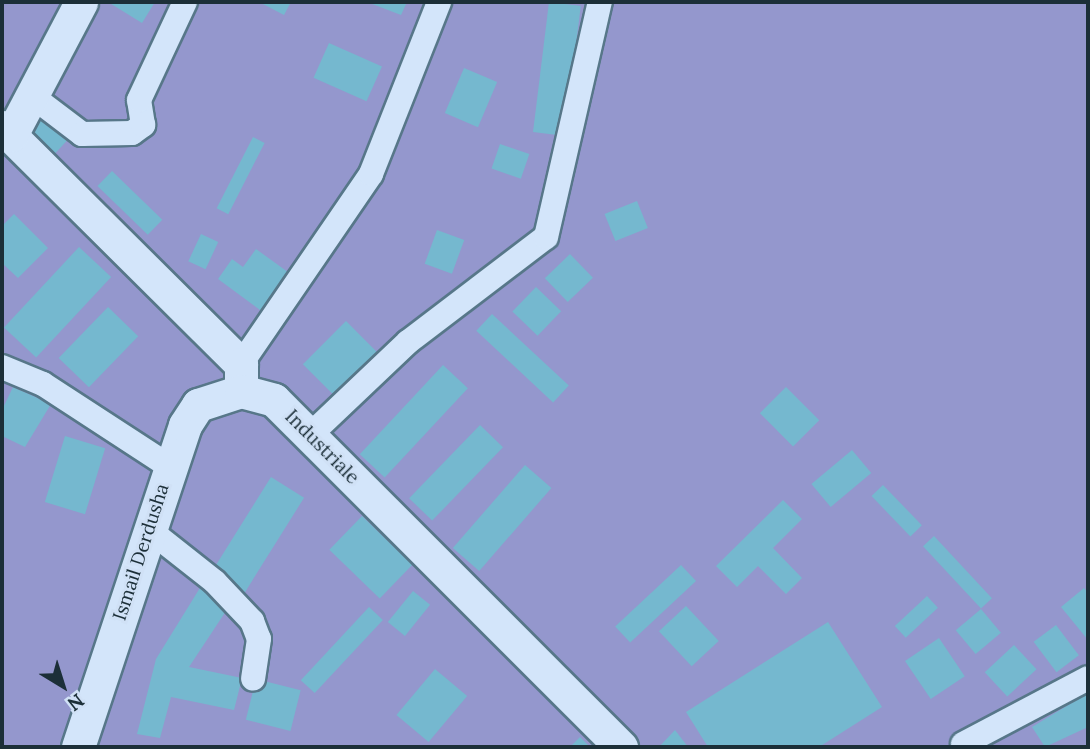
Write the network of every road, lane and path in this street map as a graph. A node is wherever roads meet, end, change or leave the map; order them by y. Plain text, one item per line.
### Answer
1 (81, 2) edge
2 (185, 2) edge
3 (439, 2) edge
4 (600, 2) edge
5 (32, 96) junction
6 (6, 131) edge
7 (2, 367) edge
8 (241, 377) junction
9 (310, 435) junction
10 (169, 466) junction
11 (148, 529) junction
12 (1088, 678) edge
13 (253, 679) dead end
14 (962, 744) dead end
15 (78, 747) edge
16 (621, 747) edge

1 - 5 main road
2 - 5 street
3 - 8 street
4 - 9 street
5 - 6 main road
6 - 8 main road, Industriale
7 - 10 street
8 - 9 main road, Industriale
8 - 10 main road, Ismail Derdusha
9 - 16 main road, Industriale
10 - 11 main road, Ismail Derdusha
11 - 13 street
11 - 15 main road, Ismail Derdusha
12 - 14 street

